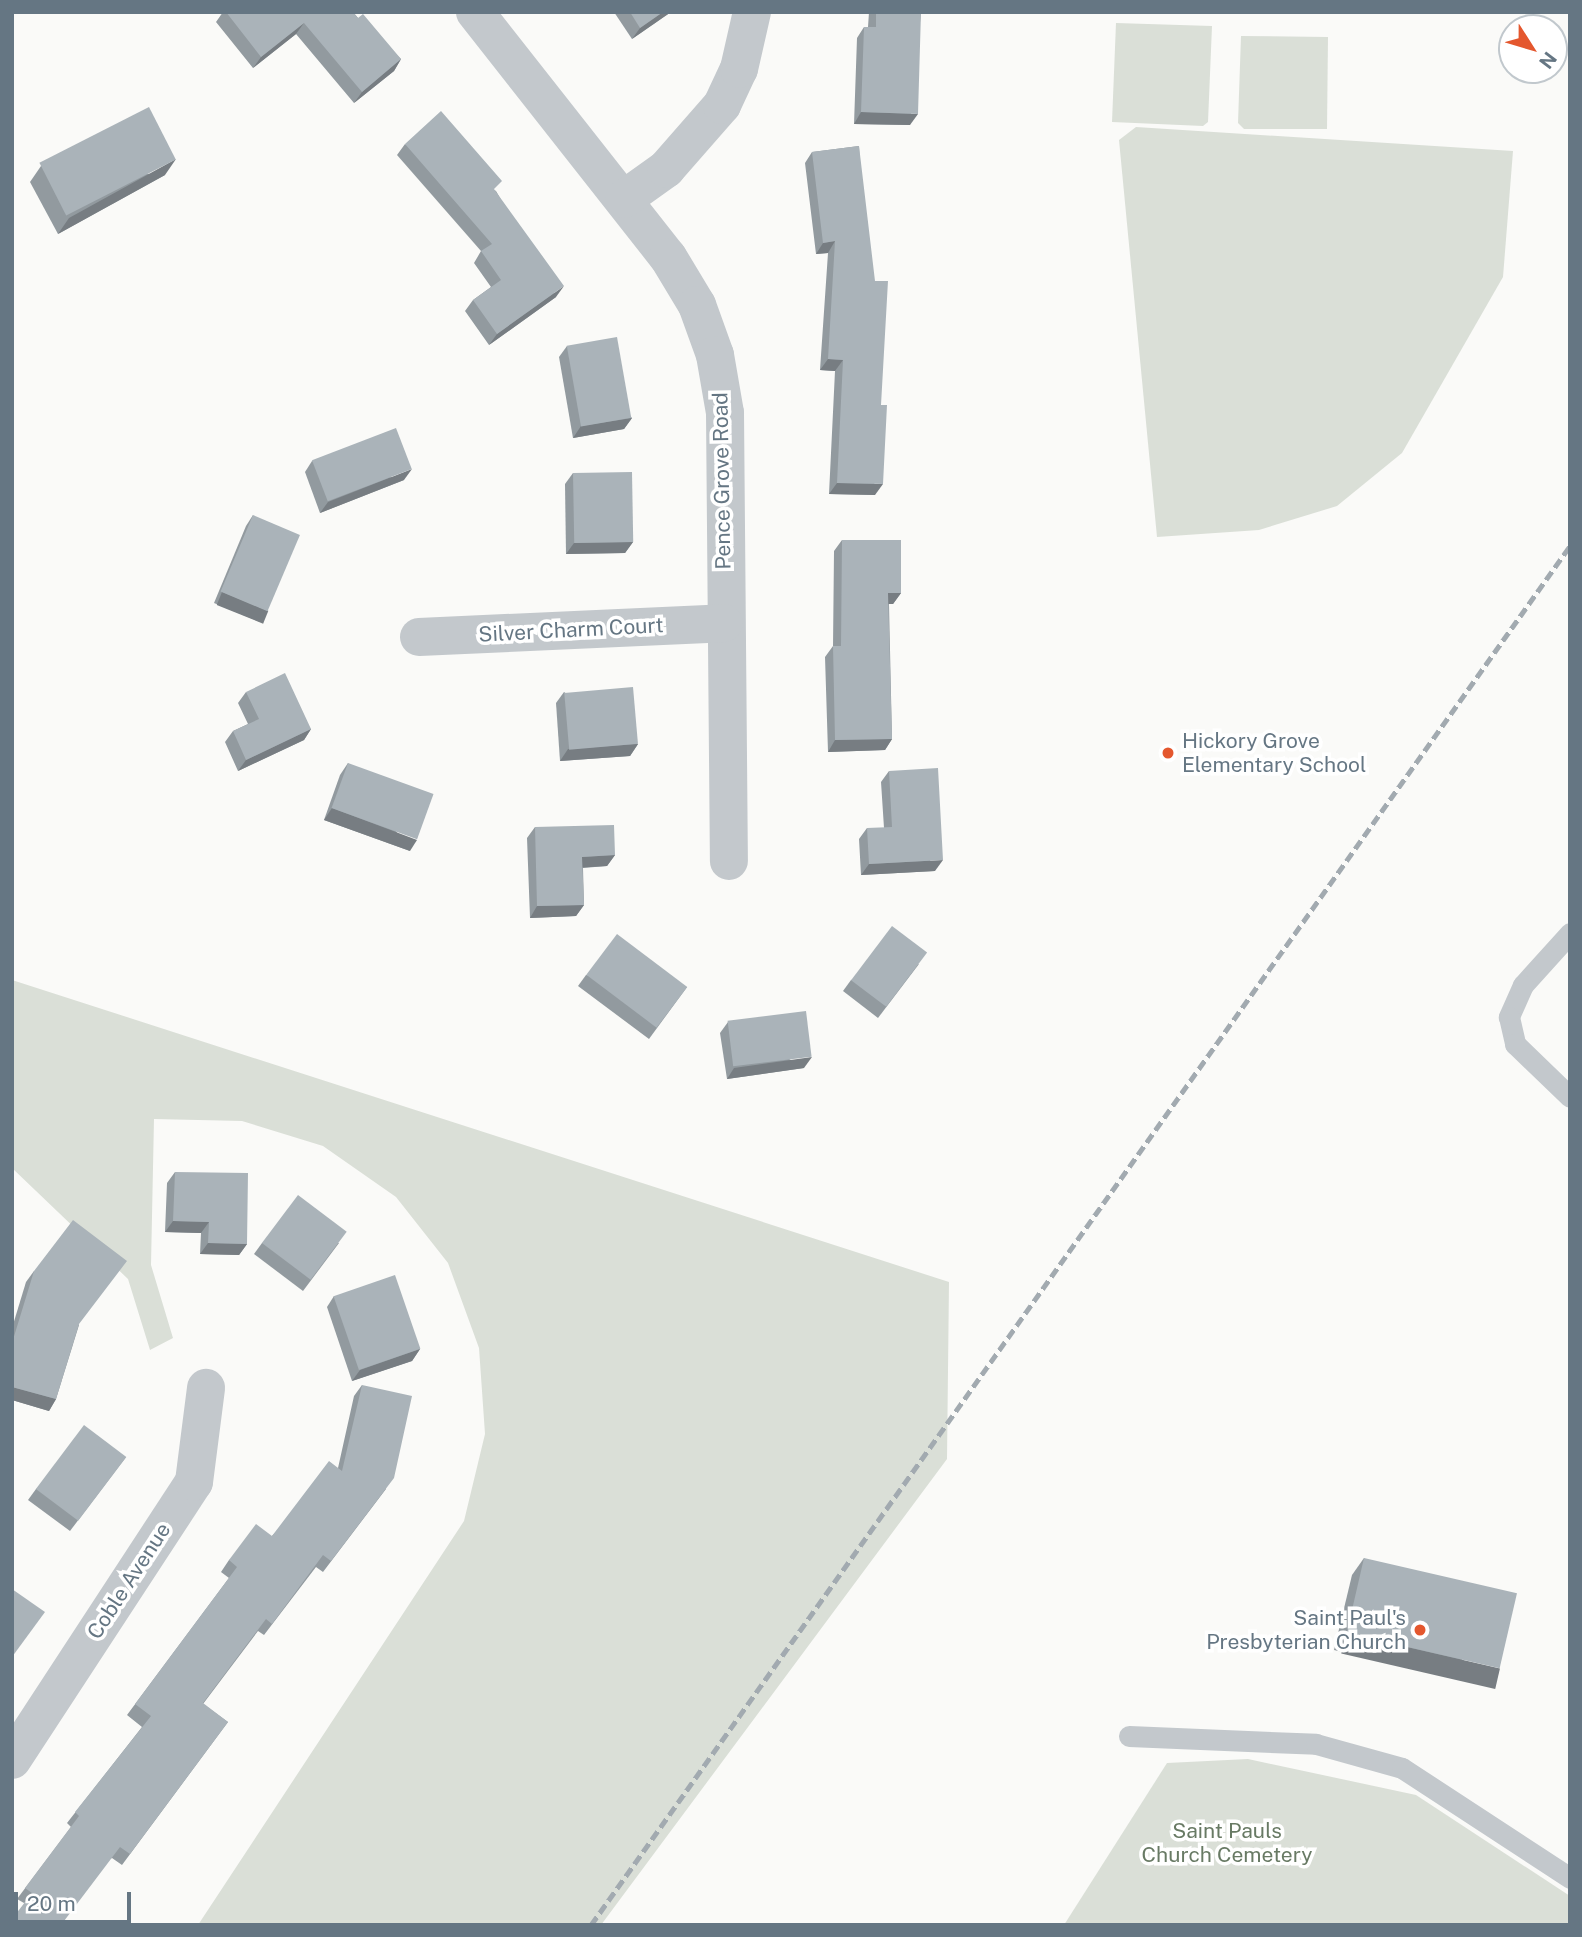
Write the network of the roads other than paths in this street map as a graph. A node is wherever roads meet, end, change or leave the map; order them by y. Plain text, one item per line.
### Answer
1 (475, 12) edge
2 (752, 12) edge
3 (624, 199) junction
4 (724, 623) junction
5 (419, 637) dead end
6 (729, 861) dead end
7 (1570, 933) edge
8 (1570, 1097) edge
9 (206, 1388) dead end
10 (1129, 1736) dead end
11 (12, 1760) edge
12 (1570, 1878) edge

1 - 3 street, Pence Grove Road
2 - 3 street
3 - 4 street, Pence Grove Road
4 - 5 street, Silver Charm Court
4 - 6 street, Pence Grove Road
7 - 8 lane
9 - 11 street, Coble Avenue
10 - 12 lane

